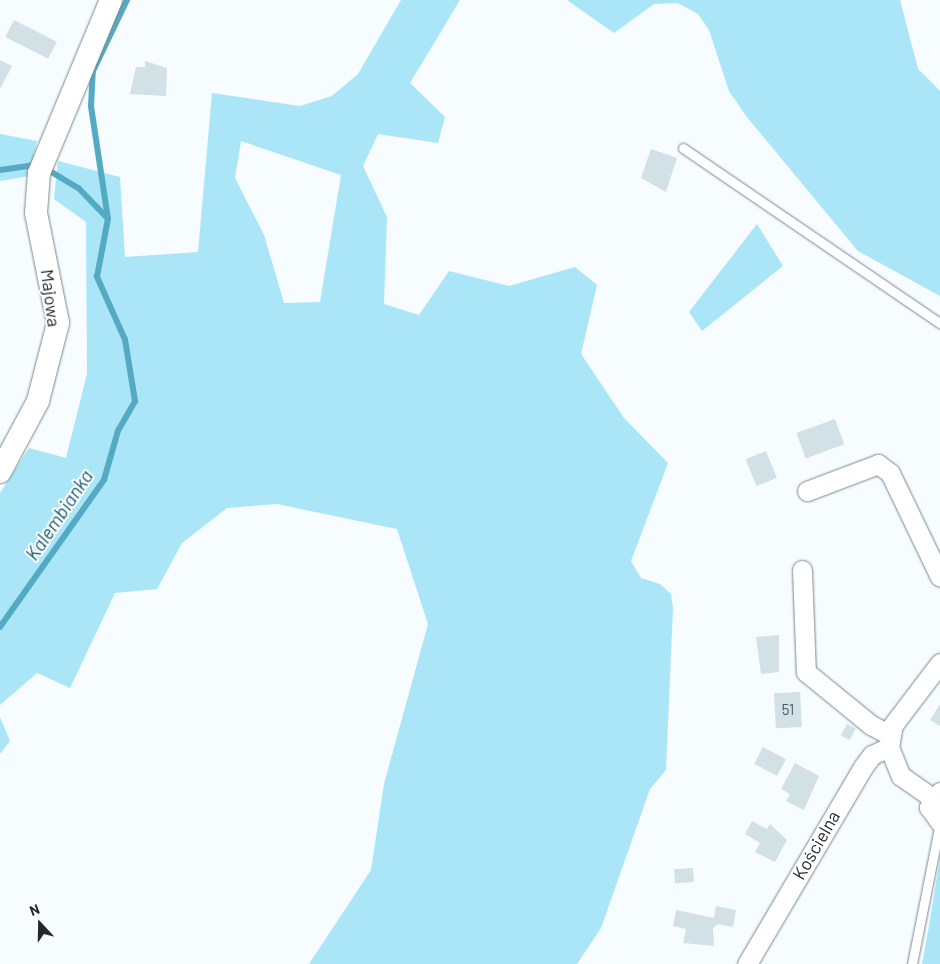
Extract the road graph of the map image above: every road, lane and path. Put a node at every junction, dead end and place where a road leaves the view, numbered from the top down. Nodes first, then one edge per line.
1 (111, 0) edge
2 (683, 148) dead end
3 (940, 323) edge
4 (0, 472) edge
5 (807, 491) dead end
6 (802, 570) dead end
7 (940, 577) edge
8 (940, 663) edge
9 (890, 741) junction
10 (936, 795) edge
11 (940, 822) edge
12 (747, 964) edge
13 (912, 964) edge

1 - 4 street, Majowa
2 - 3 lane
5 - 7 street
6 - 9 street
8 - 9 street
9 - 10 street
9 - 12 street, Kościelna
10 - 11 street
11 - 13 lane

